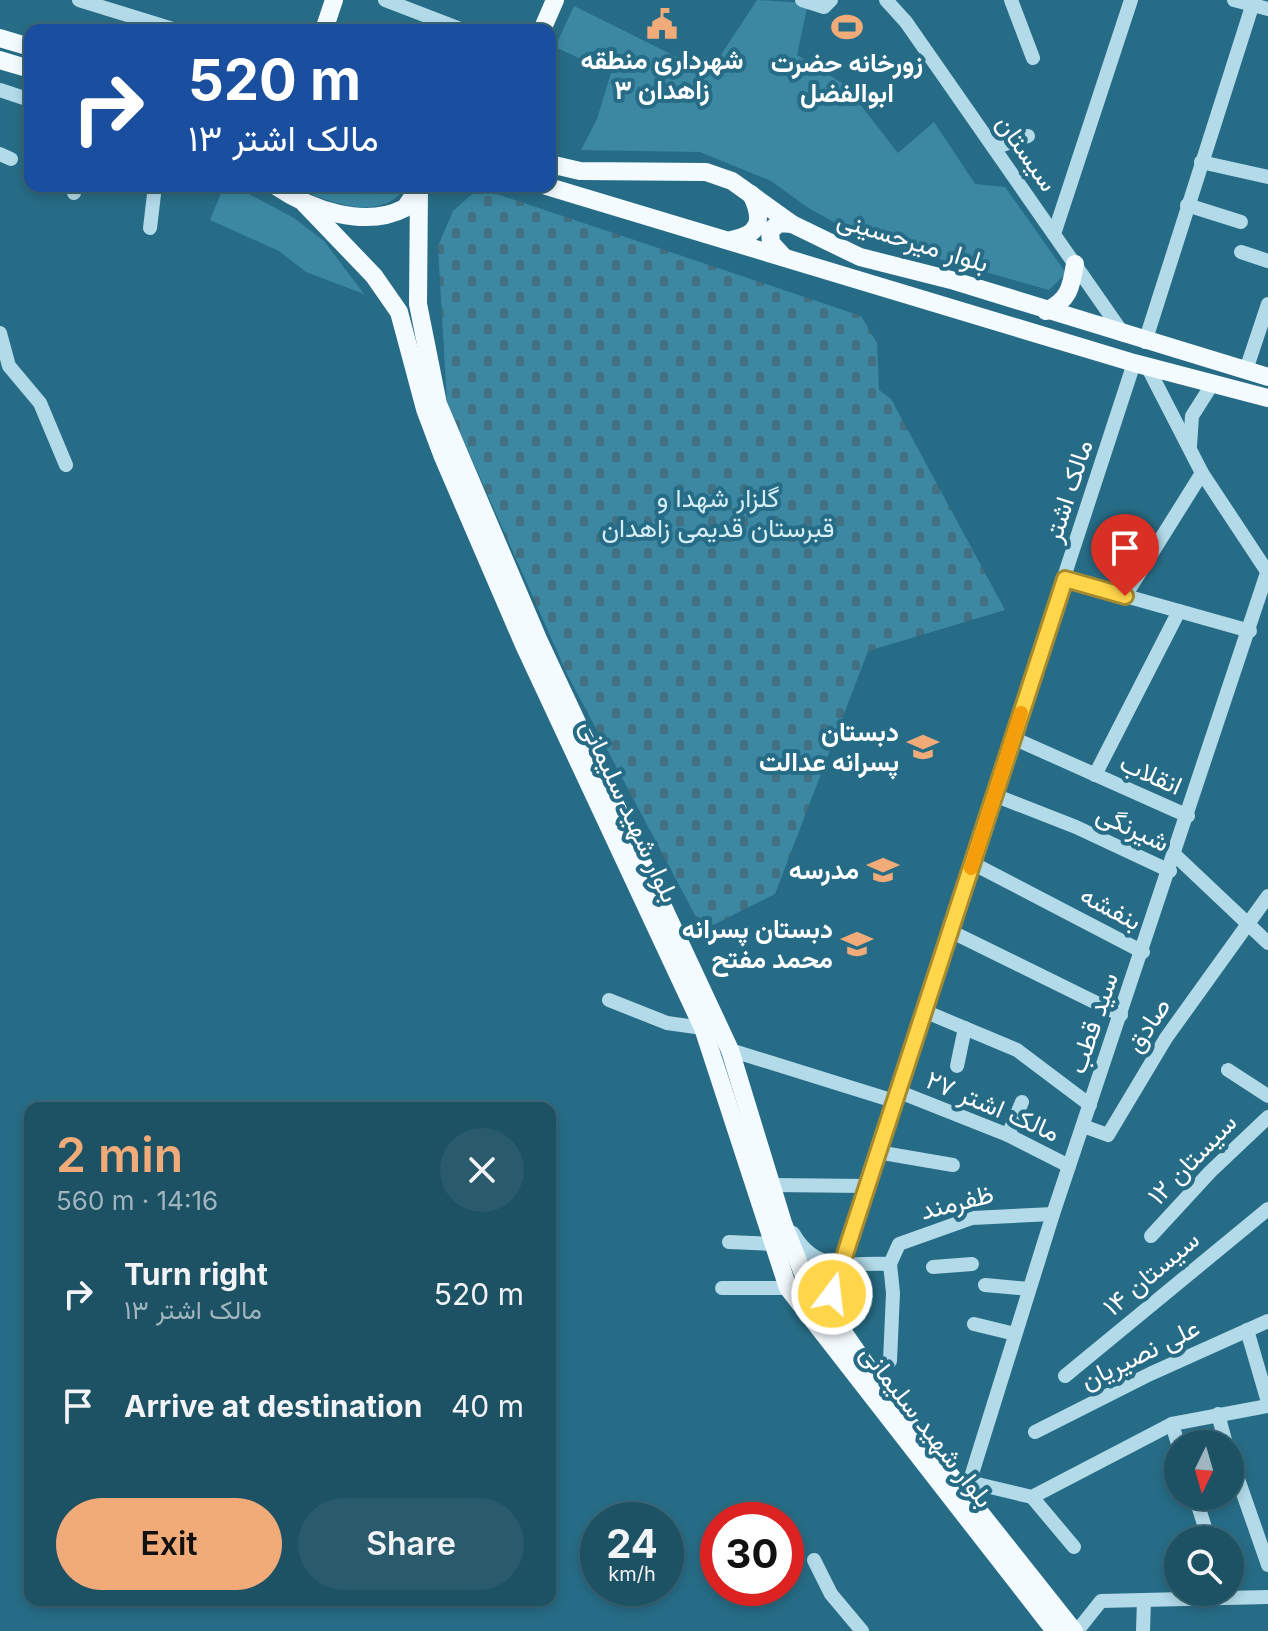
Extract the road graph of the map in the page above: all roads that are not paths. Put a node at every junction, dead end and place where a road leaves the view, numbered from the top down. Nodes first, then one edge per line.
1 (79, 0) edge
2 (334, 0) edge
3 (385, 0) edge
4 (555, 0) edge
5 (802, 0) edge
6 (831, 0) edge
7 (886, 0) edge
8 (1011, 0) edge
9 (1131, 0) edge
10 (1234, 0) edge
11 (1253, 3) edge
12 (1268, 9) edge
13 (157, 24) edge
14 (326, 24) edge
15 (448, 24) edge
16 (545, 24) edge
17 (0, 38) edge
18 (24, 45) edge
19 (1033, 58) dead end
20 (0, 60) edge
21 (24, 67) edge
22 (0, 90) edge
23 (24, 98) edge
24 (1028, 136) dead end
25 (994, 148) junction
26 (1201, 162) junction
27 (556, 165) edge
28 (1268, 177) edge
29 (556, 189) edge
30 (154, 192) edge
31 (286, 192) edge
32 (416, 192) edge
33 (419, 192) edge
34 (750, 192) junction
35 (304, 203) junction
36 (1187, 205) junction
37 (1241, 222) dead end
38 (792, 224) junction
39 (150, 228) dead end
40 (1054, 234) junction
41 (728, 240) junction
42 (1241, 252) dead end
43 (784, 257) junction
44 (1268, 261) edge
45 (1075, 264) junction
46 (1268, 304) edge
47 (1046, 311) junction
48 (0, 333) edge
49 (1125, 335) junction
50 (1145, 342) junction
51 (1140, 364) junction
52 (1246, 370) junction
53 (1268, 377) edge
54 (1213, 383) junction
55 (1268, 398) edge
56 (1190, 450) junction
57 (66, 465) dead end
58 (1202, 473) junction
59 (1268, 572) edge
60 (1065, 579) junction
61 (1125, 596) junction
62 (1179, 611) junction
63 (1250, 631) junction
64 (1013, 738) junction
65 (1095, 775) junction
66 (994, 795) junction
67 (1188, 816) junction
68 (1175, 855) junction
69 (972, 863) junction
70 (1170, 871) junction
71 (1268, 896) edge
72 (1248, 923) junction
73 (950, 931) junction
74 (1268, 943) edge
75 (1143, 952) junction
76 (609, 1000) dead end
77 (924, 1011) junction
78 (1121, 1015) junction
79 (703, 1028) junction
80 (965, 1028) junction
81 (730, 1050) junction
82 (957, 1066) dead end
83 (1228, 1070) dead end
84 (896, 1096) junction
85 (1268, 1096) edge
86 (1022, 1102) dead end
87 (1090, 1105) junction
88 (1268, 1117) edge
89 (1083, 1126) junction
90 (1008, 1135) junction
91 (877, 1152) junction
92 (953, 1165) dead end
93 (1069, 1166) junction
94 (772, 1185) junction
95 (866, 1186) junction
96 (1268, 1209) edge
97 (780, 1210) junction
98 (1053, 1214) junction
99 (1151, 1236) dead end
100 (729, 1242) dead end
101 (773, 1244) junction
102 (840, 1262) junction
103 (890, 1264) junction
104 (972, 1264) dead end
105 (933, 1267) dead end
106 (985, 1285) dead end
107 (722, 1288) dead end
108 (788, 1288) junction
109 (1029, 1289) junction
110 (833, 1320) junction
111 (1268, 1321) edge
112 (974, 1324) dead end
113 (1247, 1330) junction
114 (1015, 1334) junction
115 (890, 1361) dead end
116 (1065, 1376) dead end
117 (1268, 1404) edge
118 (1218, 1414) junction
119 (1172, 1424) junction
120 (1174, 1430) edge
121 (1222, 1430) edge
122 (1035, 1432) dead end
123 (968, 1487) junction
124 (1244, 1496) edge
125 (1032, 1497) junction
126 (1074, 1547) dead end
127 (814, 1560) dead end
128 (1268, 1565) edge
129 (1244, 1596) edge
130 (1268, 1597) edge
131 (1164, 1599) edge
132 (1144, 1600) junction
133 (862, 1631) edge
134 (1055, 1631) edge
135 (1075, 1631) edge
136 (1143, 1631) edge

1 - 13 street
2 - 14 main road
3 - 15 street
4 - 16 main road
5 - 6 street
7 - 25 street, سیستان
8 - 19 street
9 - 40 street
10 - 11 street
11 - 12 street
11 - 26 street
17 - 18 main road
20 - 21 main road
22 - 23 street
24 - 25 street
25 - 40 street, سیستان
26 - 28 street
26 - 36 street
27 - 34 main road, بلوار میرحسینی
29 - 41 main road, بلوار میرحسینی
30 - 39 street
31 - 35 main road
32 - 35 main road
33 - 81 main road, بلوار شهید سلیمانی
34 - 38 main road, بلوار میرحسینی
34 - 41 main road
35 - 79 main road, بلوار شهید سلیمانی
36 - 37 street
36 - 50 street
38 - 43 main road
38 - 47 main road, بلوار میرحسینی
40 - 45 street, سیستان
41 - 43 main road, بلوار میرحسینی
42 - 44 street
43 - 51 main road, بلوار میرحسینی
45 - 47 main road
45 - 49 street, سیستان
46 - 52 street
47 - 49 main road, بلوار میرحسینی
48 - 57 street
49 - 50 main road, بلوار میرحسینی
50 - 52 main road, بلوار میرحسینی
51 - 54 main road, بلوار میرحسینی
51 - 56 street
51 - 60 street, مالک اشتر
52 - 53 main road, بلوار میرحسینی
54 - 55 main road, بلوار میرحسینی
54 - 56 street
56 - 58 street
58 - 59 street
58 - 61 street
59 - 63 street, سید قطب
60 - 61 street
60 - 64 street, مالک اشتر
61 - 62 street
62 - 63 street
62 - 65 street
63 - 67 street, سید قطب
64 - 65 street, انقلاب
64 - 66 street, مالک اشتر
65 - 67 street, انقلاب
66 - 69 street, مالک اشتر
66 - 70 street, شیرنگی
67 - 68 street, سید قطب
68 - 70 street, سید قطب
68 - 72 street
69 - 73 street, مالک اشتر
69 - 75 street, بنفشه
70 - 75 street, سید قطب
71 - 72 street
72 - 74 street
72 - 89 street, صادق
73 - 77 street, مالک اشتر
73 - 78 street
75 - 78 street, سید قطب
76 - 79 street
77 - 80 street
77 - 84 street, مالک اشتر
78 - 87 street, سید قطب
79 - 101 main road, بلوار شهید سلیمانی
80 - 82 street
80 - 87 street
81 - 84 street, مالک اشتر ۲۷
81 - 94 main road, بلوار شهید سلیمانی
83 - 85 street
84 - 90 street, مالک اشتر ۲۷
84 - 91 street, مالک اشتر
86 - 90 street
87 - 89 street, سید قطب
88 - 99 street, سیستان ۱۲
89 - 93 street, سید قطب
90 - 93 street, مالک اشتر ۲۷
91 - 92 street
91 - 95 street, مالک اشتر
93 - 98 street, سید قطب
94 - 95 street
94 - 97 main road, بلوار شهید سلیمانی
95 - 102 street, مالک اشتر
96 - 116 street, سیستان ۱۴
97 - 102 street
97 - 110 main road, بلوار شهید سلیمانی
98 - 103 street, ظفرمند
98 - 109 street, سید قطب
100 - 101 street
101 - 108 main road, بلوار شهید سلیمانی
102 - 103 street
102 - 110 street, مالک اشتر
103 - 115 street
104 - 105 street
106 - 109 street
107 - 108 street
108 - 134 main road, بلوار شهید سلیمانی
109 - 114 street, سید قطب
110 - 123 main road, بلوار شهید سلیمانی
111 - 113 street, علی نصیریان
112 - 114 street
113 - 117 street
113 - 122 street, علی نصیریان
114 - 123 street, سید قطب
117 - 118 street
118 - 119 street
118 - 121 street
119 - 120 street
119 - 125 street
123 - 125 street
123 - 135 main road, بلوار شهید سلیمانی
124 - 128 street
125 - 126 street
127 - 133 street
129 - 130 street
131 - 132 street
132 - 135 street
132 - 136 street

